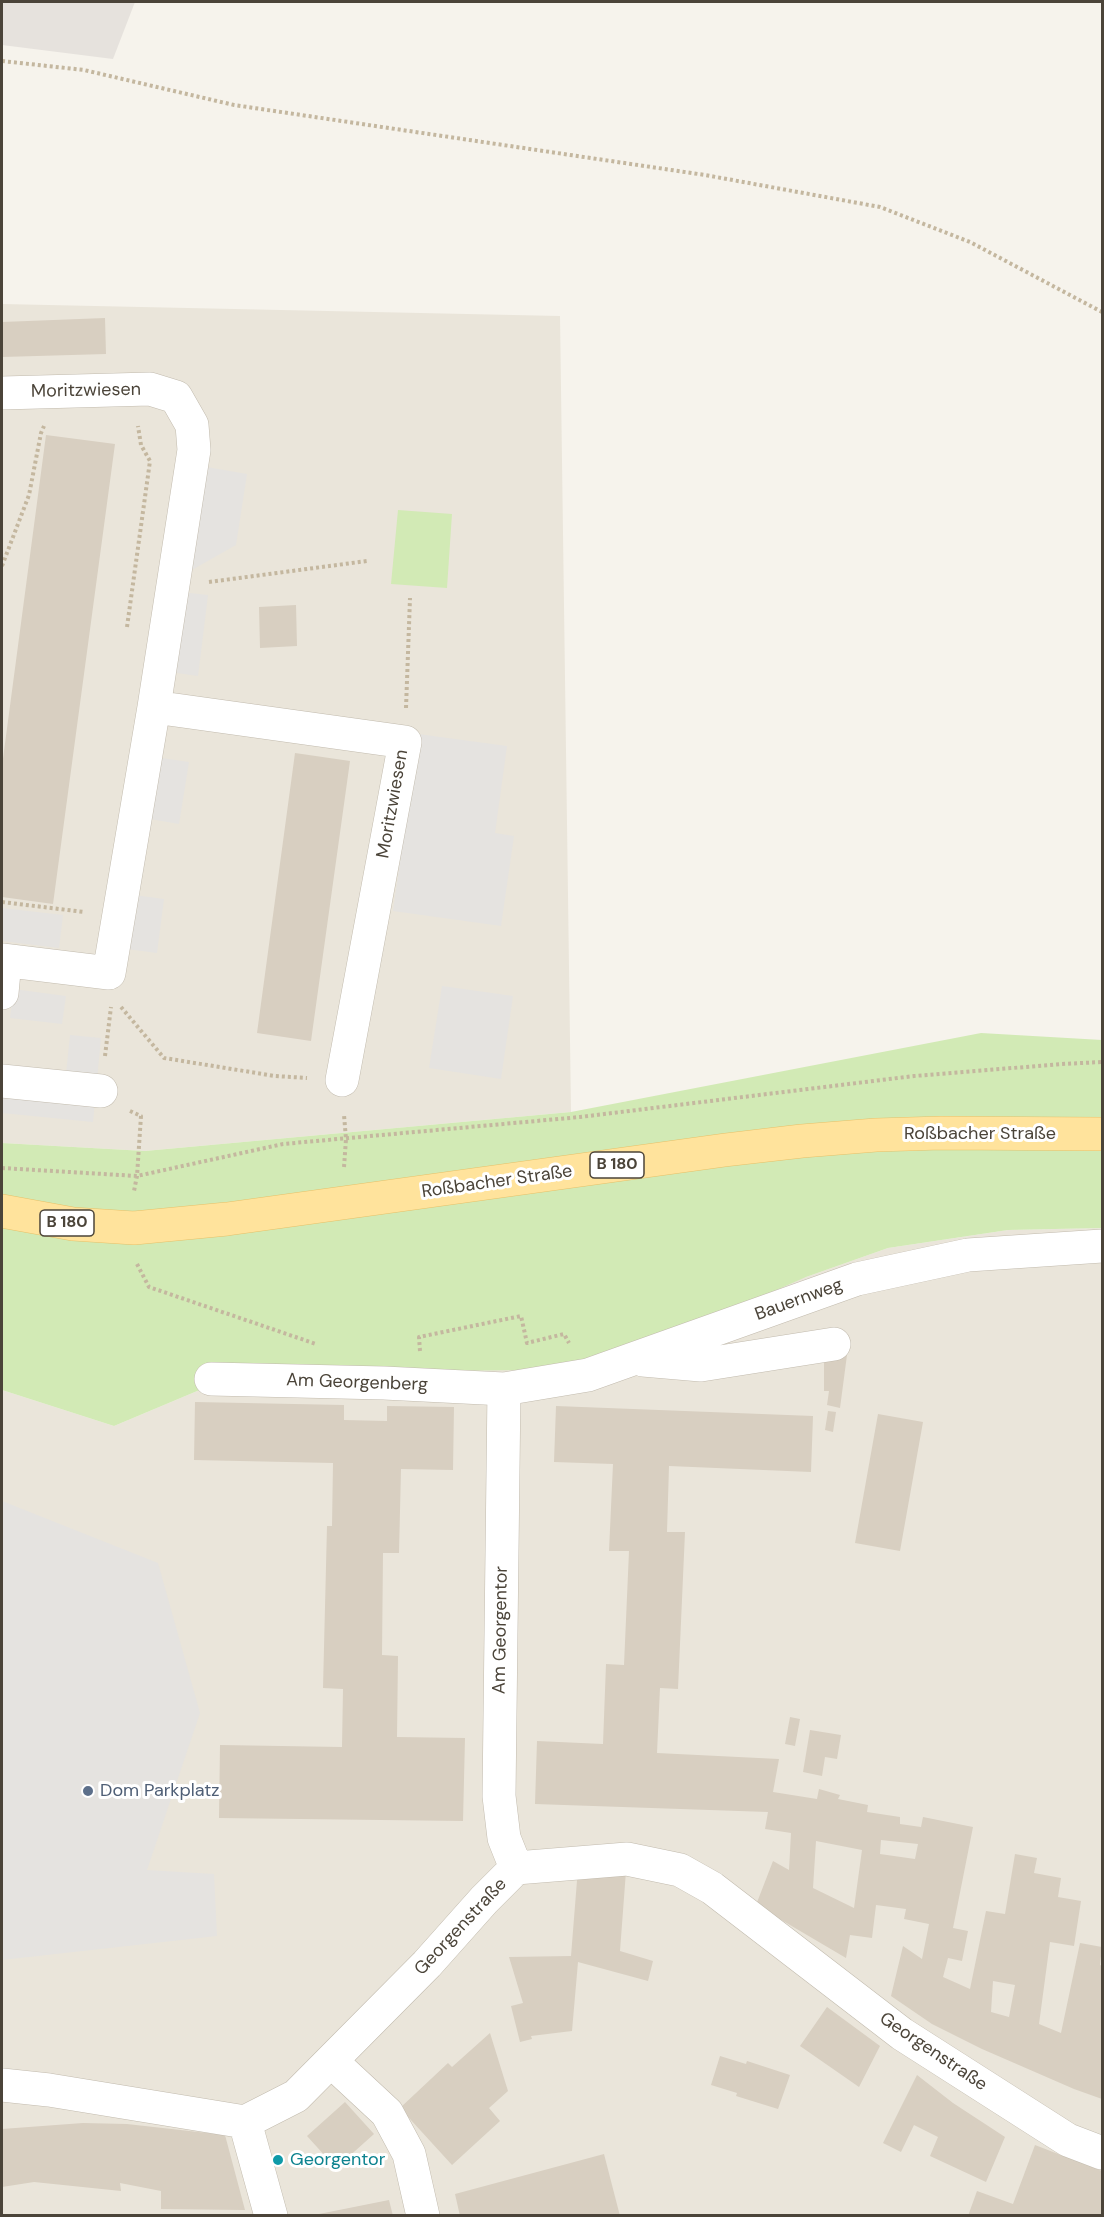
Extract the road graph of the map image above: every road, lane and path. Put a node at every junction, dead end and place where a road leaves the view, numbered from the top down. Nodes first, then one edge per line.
1 (2, 61) edge
2 (1102, 312) edge
3 (132, 390) junction
4 (63, 391) junction
5 (2, 393) edge
6 (368, 561) dead end
7 (2, 566) edge
8 (173, 587) junction
9 (410, 598) dead end
10 (127, 627) dead end
11 (154, 707) junction
12 (405, 742) junction
13 (2, 902) edge
14 (87, 921) dead end
15 (3, 960) edge
16 (109, 973) junction
17 (2, 993) edge
18 (1102, 1062) edge
19 (342, 1080) junction
20 (2, 1081) edge
21 (101, 1091) dead end
22 (1102, 1134) edge
23 (346, 1138) junction
24 (2, 1168) edge
25 (348, 1203) junction
26 (2, 1211) edge
27 (1102, 1246) edge
28 (136, 1263) dead end
29 (834, 1344) dead end
30 (323, 1346) dead end
31 (420, 1356) dead end
32 (632, 1359) junction
33 (588, 1374) junction
34 (211, 1379) dead end
35 (504, 1389) junction
36 (516, 1868) junction
37 (331, 2061) junction
38 (2, 2085) edge
39 (245, 2122) junction
40 (1102, 2153) edge
41 (271, 2216) edge
42 (423, 2216) edge

1 - 2 path
3 - 4 street, Moritzwiesen
3 - 8 street, Moritzwiesen
3 - 10 path
4 - 5 street, Moritzwiesen
4 - 7 path
6 - 8 path
8 - 11 street, Moritzwiesen
9 - 12 path
11 - 12 street, Moritzwiesen
11 - 16 street, Moritzwiesen
12 - 19 street, Moritzwiesen
13 - 14 path
15 - 16 street
15 - 17 street
16 - 19 path
18 - 23 path
19 - 23 path
20 - 21 street
22 - 25 main road, Roßbacher Straße / B 180
23 - 24 path
23 - 25 path
25 - 26 main road, Roßbacher Straße / B 180
27 - 32 street, Bauernweg
28 - 30 path
29 - 32 street
31 - 33 path
32 - 33 street, Bauernweg
33 - 35 street, Bauernweg
34 - 35 street, Am Georgenberg
35 - 36 street, Am Georgentor
36 - 37 street, Georgenstraße
36 - 40 street, Georgenstraße
37 - 39 street, Georgenstraße
37 - 42 street
38 - 39 street
39 - 41 street

